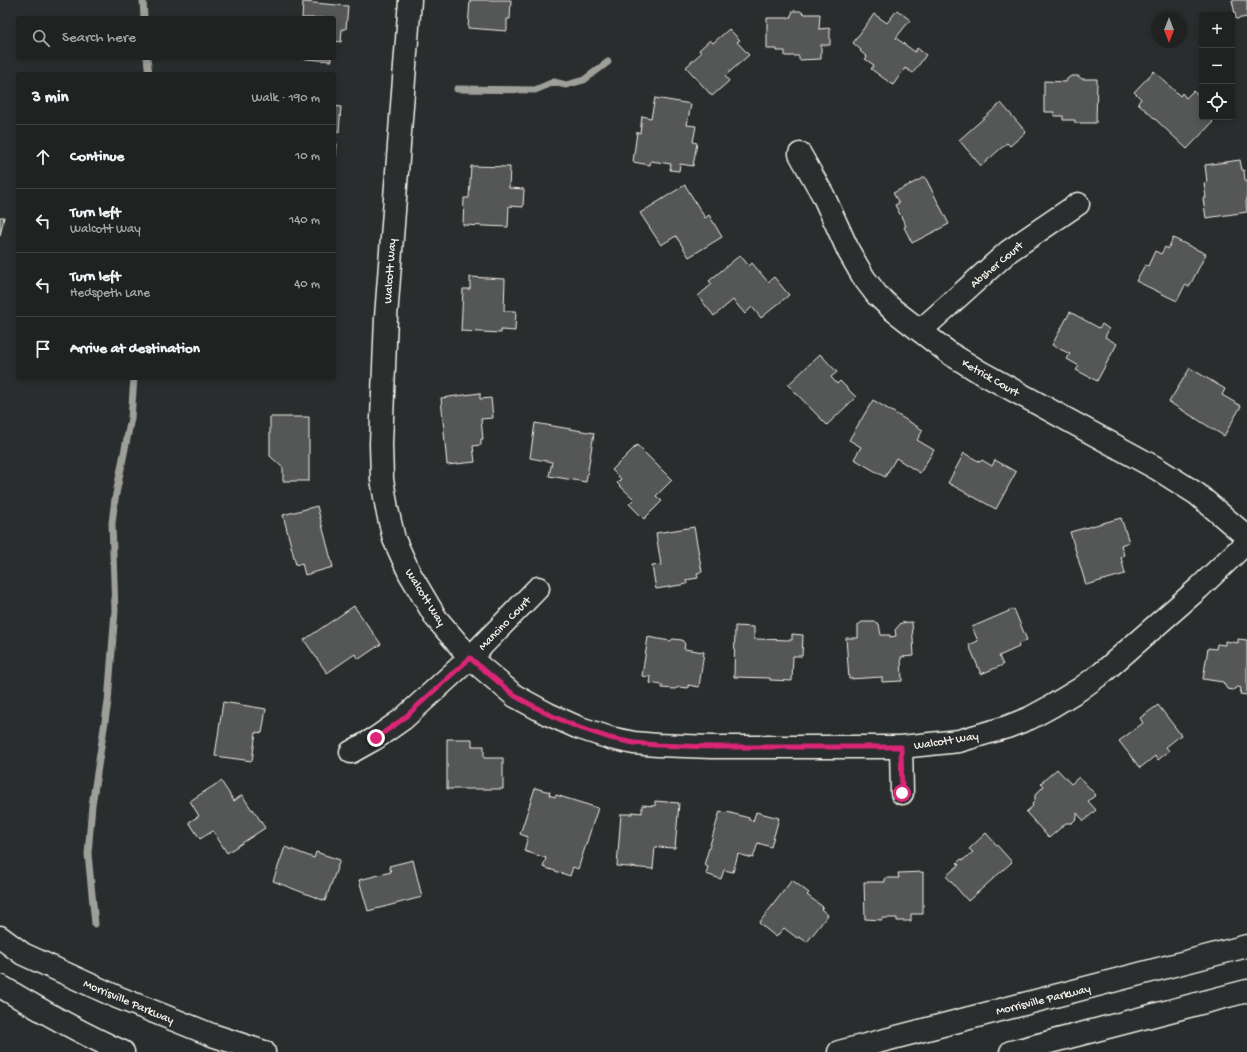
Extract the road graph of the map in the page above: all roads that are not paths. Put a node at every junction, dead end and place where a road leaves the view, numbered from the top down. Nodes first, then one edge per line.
1 (410, 0) edge
2 (800, 154) dead end
3 (1078, 204) dead end
4 (920, 331) junction
5 (1247, 537) edge
6 (1247, 542) edge
7 (538, 588) dead end
8 (470, 658) junction
9 (901, 747) junction
10 (351, 752) dead end
11 (902, 793) dead end
12 (0, 937) edge
13 (1247, 946) edge
14 (0, 986) edge
15 (1247, 991) edge
16 (123, 1052) edge
17 (264, 1052) edge
18 (839, 1052) edge
19 (1011, 1052) edge

1 - 8 street, Walcott Way
2 - 4 street, Ketrick Court
3 - 4 street, Absher Court
4 - 5 street, Ketrick Court
6 - 9 street, Walcott Way
7 - 8 street, Mancino Court
8 - 9 street, Walcott Way
8 - 10 street, Mancino Court
9 - 11 street
12 - 17 street, Morrisville Parkway
13 - 18 street, Morrisville Parkway
14 - 16 street
15 - 19 street

